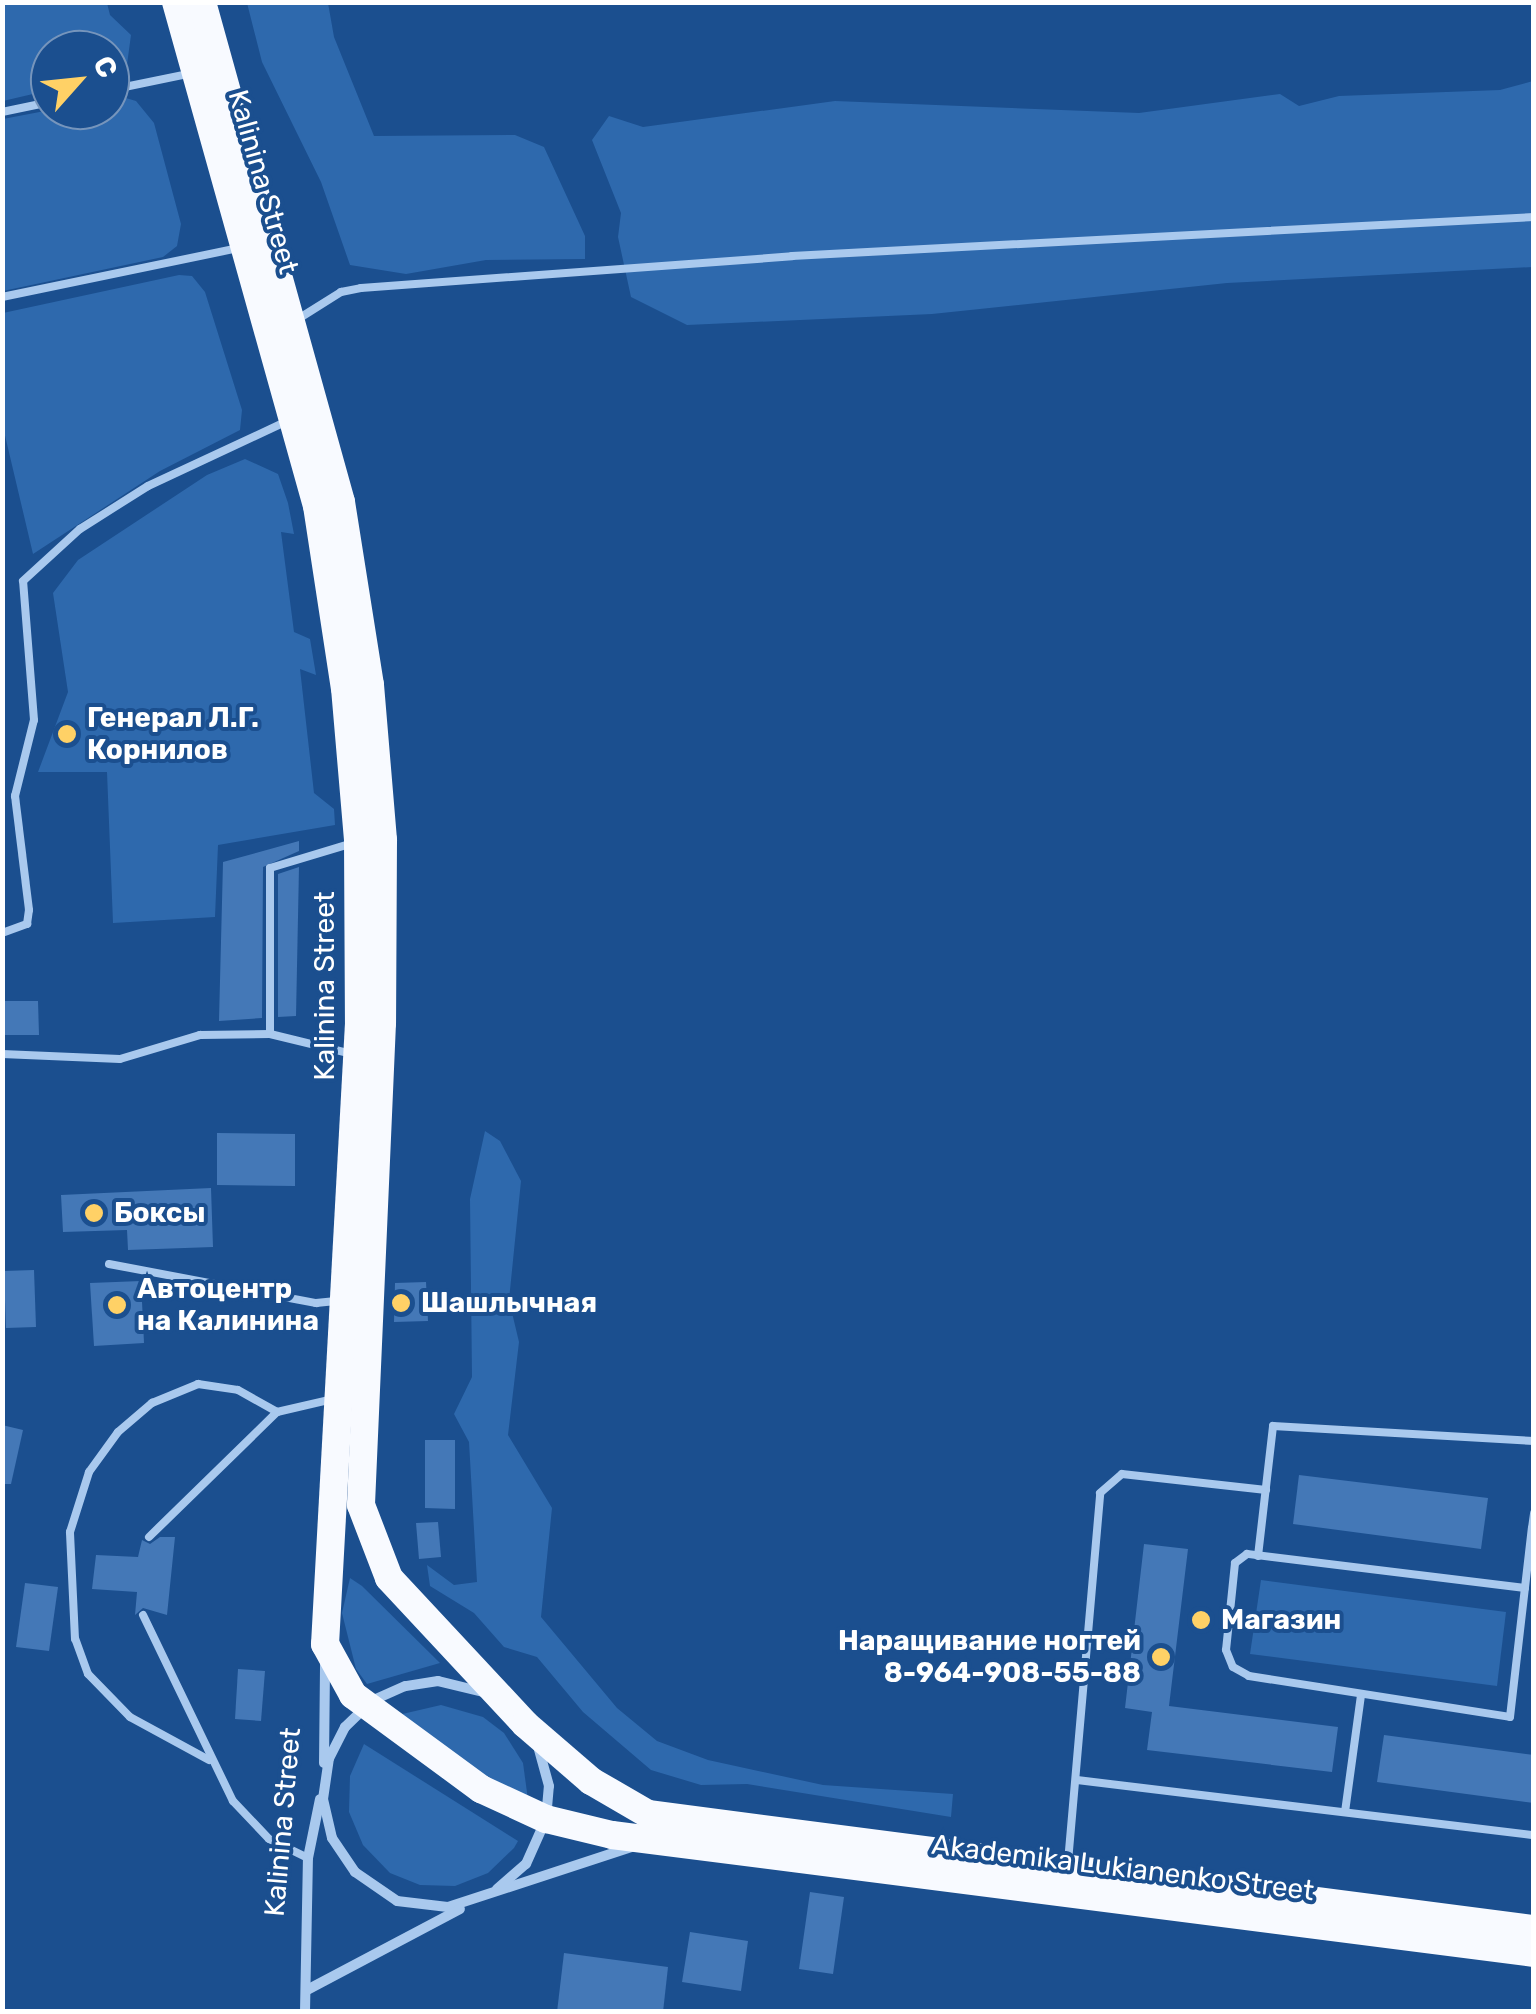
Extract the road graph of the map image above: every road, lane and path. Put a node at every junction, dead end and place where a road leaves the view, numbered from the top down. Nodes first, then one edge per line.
1 (176, 2) edge
2 (202, 2) edge
3 (198, 73) junction
4 (130, 86) edge
5 (30, 106) edge
6 (2, 112) edge
7 (1534, 217) edge
8 (248, 246) junction
9 (2, 297) edge
10 (294, 321) junction
11 (294, 418) junction
12 (358, 842) junction
13 (2, 934) edge
14 (270, 1034) junction
15 (2, 1054) edge
16 (358, 1056) junction
17 (109, 1264) dead end
18 (347, 1300) junction
19 (342, 1397) junction
20 (277, 1412) junction
21 (1534, 1441) edge
22 (1266, 1490) junction
23 (1534, 1512) edge
24 (1533, 1528) edge
25 (148, 1537) dead end
26 (1258, 1556) junction
27 (1525, 1588) junction
28 (143, 1615) dead end
29 (325, 1644) junction
30 (1361, 1695) junction
31 (501, 1702) junction
32 (364, 1707) junction
33 (525, 1724) junction
34 (209, 1760) junction
35 (324, 1778) junction
36 (1077, 1780) junction
37 (1346, 1812) junction
38 (546, 1819) junction
39 (1534, 1835) edge
40 (706, 1836) junction
41 (652, 1840) junction
42 (308, 1858) junction
43 (1066, 1871) junction
44 (478, 1900) junction
45 (1534, 1929) edge
46 (1534, 1953) edge
47 (306, 1990) junction
48 (305, 2012) edge

1 - 3 highway, Kalinina Street
2 - 10 highway, Kalinina Street
3 - 4 lane
3 - 8 highway, Kalinina Street
5 - 6 lane
7 - 10 lane
8 - 9 lane
8 - 11 highway, Kalinina Street
10 - 31 highway, Kalinina Street
11 - 12 highway, Kalinina Street
11 - 13 lane
12 - 14 lane
12 - 16 highway, Kalinina Street
14 - 15 lane
14 - 16 lane
16 - 18 highway, Kalinina Street
17 - 18 lane
18 - 19 highway, Kalinina Street
19 - 20 lane
19 - 29 highway, Kalinina Street
20 - 25 lane
20 - 34 lane
21 - 22 lane
22 - 26 lane
22 - 36 lane
23 - 24 lane
24 - 27 lane
26 - 27 lane
26 - 30 lane
27 - 30 lane
28 - 34 lane
29 - 32 highway
29 - 35 street, Kalinina Street
30 - 37 lane
31 - 32 street
31 - 33 highway, Kalinina Street
32 - 35 street
32 - 38 highway
33 - 38 street
33 - 40 highway, Kalinina Street
34 - 42 lane
35 - 42 street, Kalinina Street
35 - 44 street
36 - 37 lane
36 - 43 lane
37 - 39 lane
38 - 41 highway
38 - 44 street
40 - 41 highway
40 - 43 highway, Akademika Lukianenko Street
40 - 46 highway, Akademika Lukianenko Street
41 - 44 street
42 - 47 street, Kalinina Street
43 - 45 highway, Akademika Lukianenko Street
44 - 47 street
47 - 48 street, Kalinina Street

